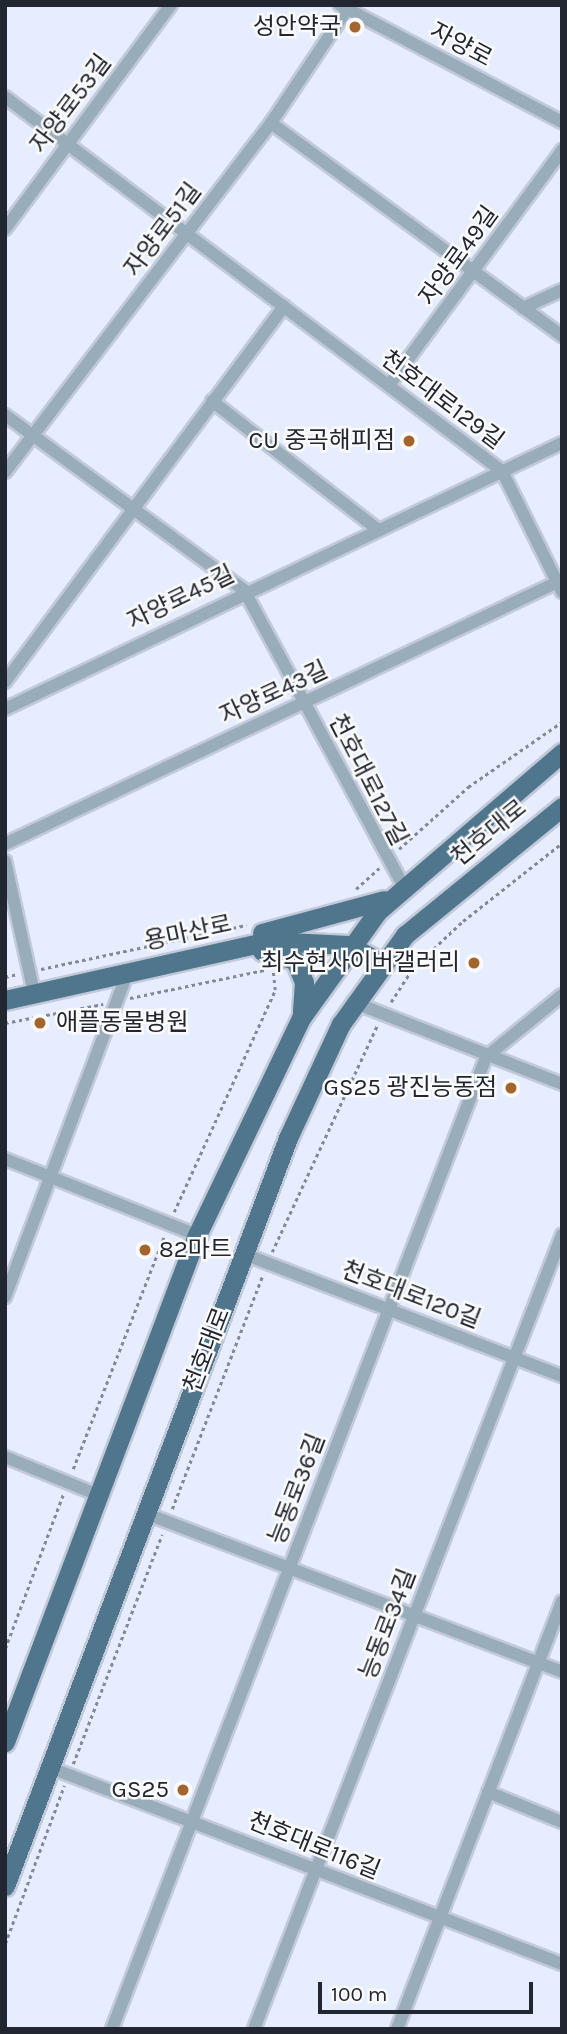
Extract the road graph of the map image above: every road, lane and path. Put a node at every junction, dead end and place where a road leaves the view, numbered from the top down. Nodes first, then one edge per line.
1 (171, 5) edge
2 (346, 7) edge
3 (5, 97) edge
4 (562, 122) edge
5 (271, 123) junction
6 (68, 144) junction
7 (562, 150) edge
8 (5, 229) edge
9 (187, 233) junction
10 (474, 273) junction
11 (562, 290) edge
12 (284, 306) junction
13 (523, 308) junction
14 (562, 336) edge
15 (389, 385) junction
16 (212, 401) junction
17 (5, 415) edge
18 (33, 435) junction
19 (562, 443) edge
20 (502, 471) junction
21 (5, 472) edge
22 (133, 508) junction
23 (377, 529) junction
24 (560, 585) edge
25 (244, 590) junction
26 (5, 682) edge
27 (305, 701) junction
28 (5, 709) edge
29 (562, 722) edge
30 (562, 753) edge
31 (562, 807) edge
32 (562, 844) edge
33 (5, 845) edge
34 (5, 861) edge
35 (386, 862) junction
36 (399, 891) junction
37 (346, 895) dead end
38 (254, 923) dead end
39 (348, 946) junction
40 (233, 947) junction
41 (380, 962) junction
42 (29, 971) junction
43 (128, 971) junction
44 (5, 977) edge
45 (34, 993) junction
46 (562, 995) edge
47 (5, 1000) edge
48 (118, 1001) junction
49 (353, 1002) junction
50 (383, 1014) junction
51 (301, 1018) junction
52 (5, 1023) edge
53 (486, 1057) junction
54 (562, 1084) edge
55 (5, 1159) edge
56 (55, 1175) junction
57 (169, 1223) junction
58 (197, 1235) junction
59 (562, 1235) edge
60 (244, 1254) junction
61 (268, 1263) junction
62 (6, 1293) edge
63 (389, 1308) junction
64 (514, 1357) junction
65 (562, 1376) edge
66 (5, 1457) edge
67 (68, 1483) junction
68 (98, 1496) junction
69 (147, 1514) junction
70 (167, 1521) junction
71 (290, 1566) junction
72 (562, 1602) edge
73 (415, 1615) junction
74 (5, 1649) edge
75 (538, 1662) junction
76 (562, 1672) edge
77 (5, 1742) edge
78 (60, 1772) junction
79 (488, 1792) junction
80 (192, 1819) junction
81 (562, 1822) edge
82 (316, 1870) junction
83 (5, 1886) edge
84 (440, 1917) junction
85 (5, 1944) edge
86 (562, 1964) edge
87 (402, 2027) edge
88 (112, 2029) edge
89 (254, 2029) edge

1 - 6 street, 자양로53길
2 - 4 street, 자양로
2 - 5 street, 자양로51길
3 - 6 street, 천호대로129길
5 - 9 street, 자양로51길
5 - 10 street
6 - 8 street, 자양로53길
6 - 9 street, 천호대로129길
7 - 10 street, 자양로49길
9 - 12 street, 천호대로129길
9 - 18 street, 자양로51길
10 - 13 street
10 - 15 street, 자양로49길
11 - 13 street
12 - 15 street, 천호대로129길
12 - 16 street
13 - 14 street
15 - 20 street, 천호대로129길
16 - 22 street
16 - 23 street
17 - 18 street, 천호대로127길
18 - 21 street, 자양로51길
18 - 22 street, 천호대로127길
19 - 20 street, 자양로45길
20 - 23 street, 자양로45길
20 - 24 street, 천호대로129길
22 - 25 street, 천호대로127길
22 - 26 street
23 - 25 street, 자양로45길
24 - 27 street, 자양로43길
25 - 27 street, 천호대로127길
25 - 28 street, 자양로45길
27 - 33 street, 자양로43길
27 - 35 street, 천호대로127길
29 - 35 path
30 - 36 main road, 천호대로
31 - 41 main road, 천호대로
32 - 50 path, 천호대로
34 - 42 street
35 - 36 street, 천호대로127길
35 - 37 path
36 - 39 main road, 천호대로
36 - 40 main road
38 - 42 path
39 - 40 main road, 용마산로
39 - 41 main road, 용마산로
39 - 51 main road, 천호대로
40 - 43 main road, 용마산로
40 - 51 main road
41 - 49 main road, 천호대로
42 - 44 path
42 - 45 street
43 - 45 main road, 용마산로
43 - 48 street
45 - 47 main road, 용마산로
46 - 53 street, 능동로36길
48 - 52 path
48 - 56 street
48 - 57 path
49 - 50 street
49 - 60 main road, 천호대로
50 - 53 street
50 - 61 path, 천호대로
51 - 58 main road, 천호대로
53 - 54 street
53 - 63 street, 능동로36길
55 - 56 street
56 - 57 street
56 - 62 street
57 - 58 street
57 - 67 path
58 - 68 main road, 천호대로
59 - 64 street, 능동로34길
60 - 61 street, 천호대로120길
60 - 69 main road, 천호대로
61 - 63 street, 천호대로120길
61 - 70 path, 천호대로
63 - 64 street, 천호대로120길
63 - 71 street, 능동로36길
64 - 65 street, 천호대로120길
64 - 73 street, 능동로34길
66 - 67 street
67 - 68 street
67 - 74 path
68 - 77 main road, 천호대로
69 - 70 street
69 - 78 main road, 천호대로
70 - 71 street
70 - 78 path, 천호대로
71 - 73 street
71 - 80 street, 능동로36길
72 - 75 street
73 - 75 street
73 - 82 street, 능동로34길
75 - 76 street
75 - 79 street
78 - 80 street, 천호대로116길
78 - 83 main road, 천호대로
78 - 85 path, 천호대로
79 - 81 street
79 - 84 street
80 - 82 street, 천호대로116길
80 - 88 street, 능동로36길
82 - 84 street, 천호대로116길
82 - 89 street, 능동로34길
84 - 86 street, 천호대로116길
84 - 87 street

